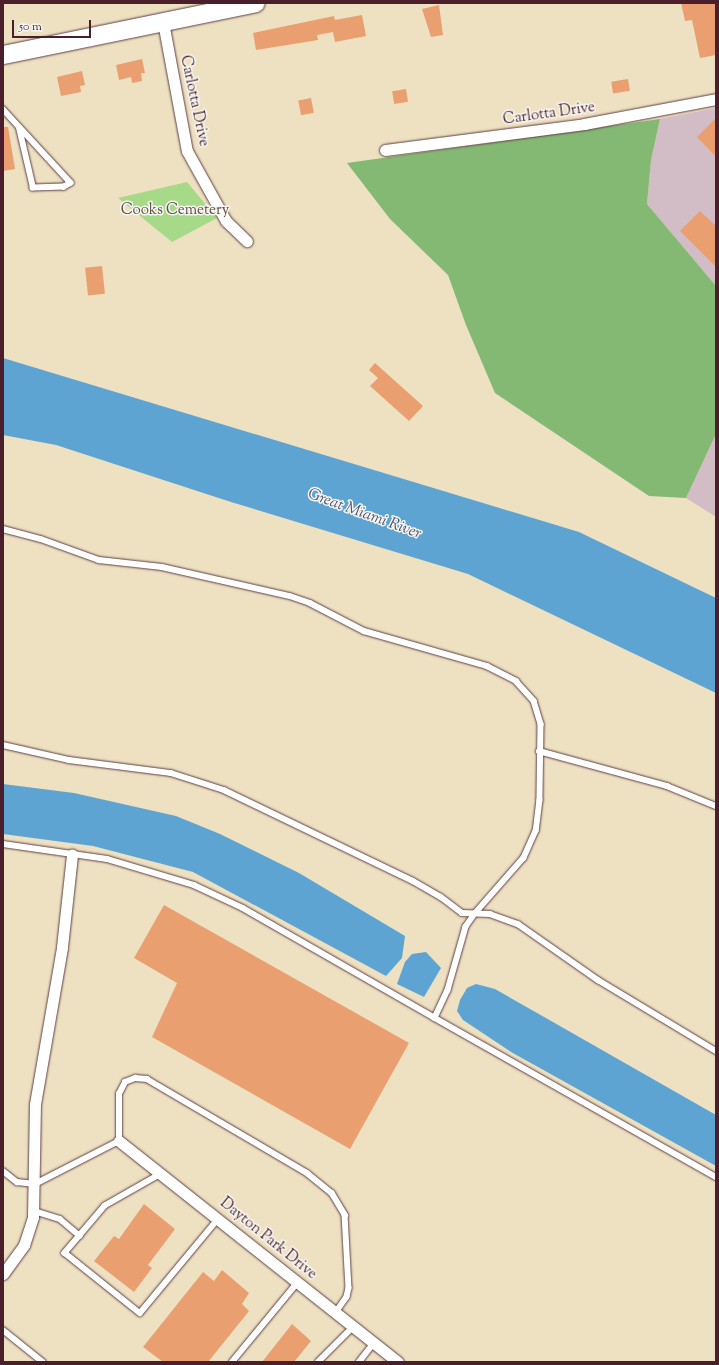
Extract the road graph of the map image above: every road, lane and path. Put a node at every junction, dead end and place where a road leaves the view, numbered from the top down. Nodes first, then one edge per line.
1 (256, 3) edge
2 (207, 8) edge
3 (162, 22) junction
4 (4, 52) edge
5 (716, 99) edge
6 (3, 109) edge
7 (19, 128) junction
8 (385, 150) dead end
9 (247, 241) dead end
10 (3, 529) edge
11 (3, 745) edge
12 (539, 751) junction
13 (716, 806) edge
14 (3, 844) edge
15 (72, 855) junction
16 (475, 914) junction
17 (435, 1018) junction
18 (716, 1051) edge
19 (119, 1141) junction
20 (3, 1171) edge
21 (161, 1174) junction
22 (716, 1177) edge
23 (35, 1184) junction
24 (34, 1211) junction
25 (218, 1218) junction
26 (80, 1236) junction
27 (3, 1274) edge
28 (298, 1282) junction
29 (336, 1313) junction
30 (353, 1327) junction
31 (3, 1330) edge
32 (374, 1343) junction
33 (43, 1362) edge
34 (232, 1362) edge
35 (318, 1362) edge
36 (359, 1362) edge
37 (398, 1362) edge

1 - 2 main road
2 - 3 main road
3 - 4 main road
3 - 9 street, Carlotta Drive
5 - 8 street, Carlotta Drive
6 - 7 lane
7 - 7 lane
10 - 12 lane
11 - 16 lane
12 - 13 lane
12 - 16 lane
14 - 15 lane
15 - 17 lane
15 - 23 street
16 - 17 lane
16 - 18 lane
17 - 22 lane
19 - 21 street, Dayton Park Drive
19 - 23 lane
19 - 29 lane
20 - 23 lane
21 - 25 street, Dayton Park Drive
21 - 26 lane
23 - 24 street
24 - 26 lane
24 - 27 street
25 - 26 lane
25 - 28 street, Dayton Park Drive
28 - 29 street, Dayton Park Drive
28 - 34 lane
29 - 30 street, Dayton Park Drive
30 - 32 street, Dayton Park Drive
30 - 35 lane
31 - 33 lane
32 - 36 lane
32 - 37 street, Dayton Park Drive

